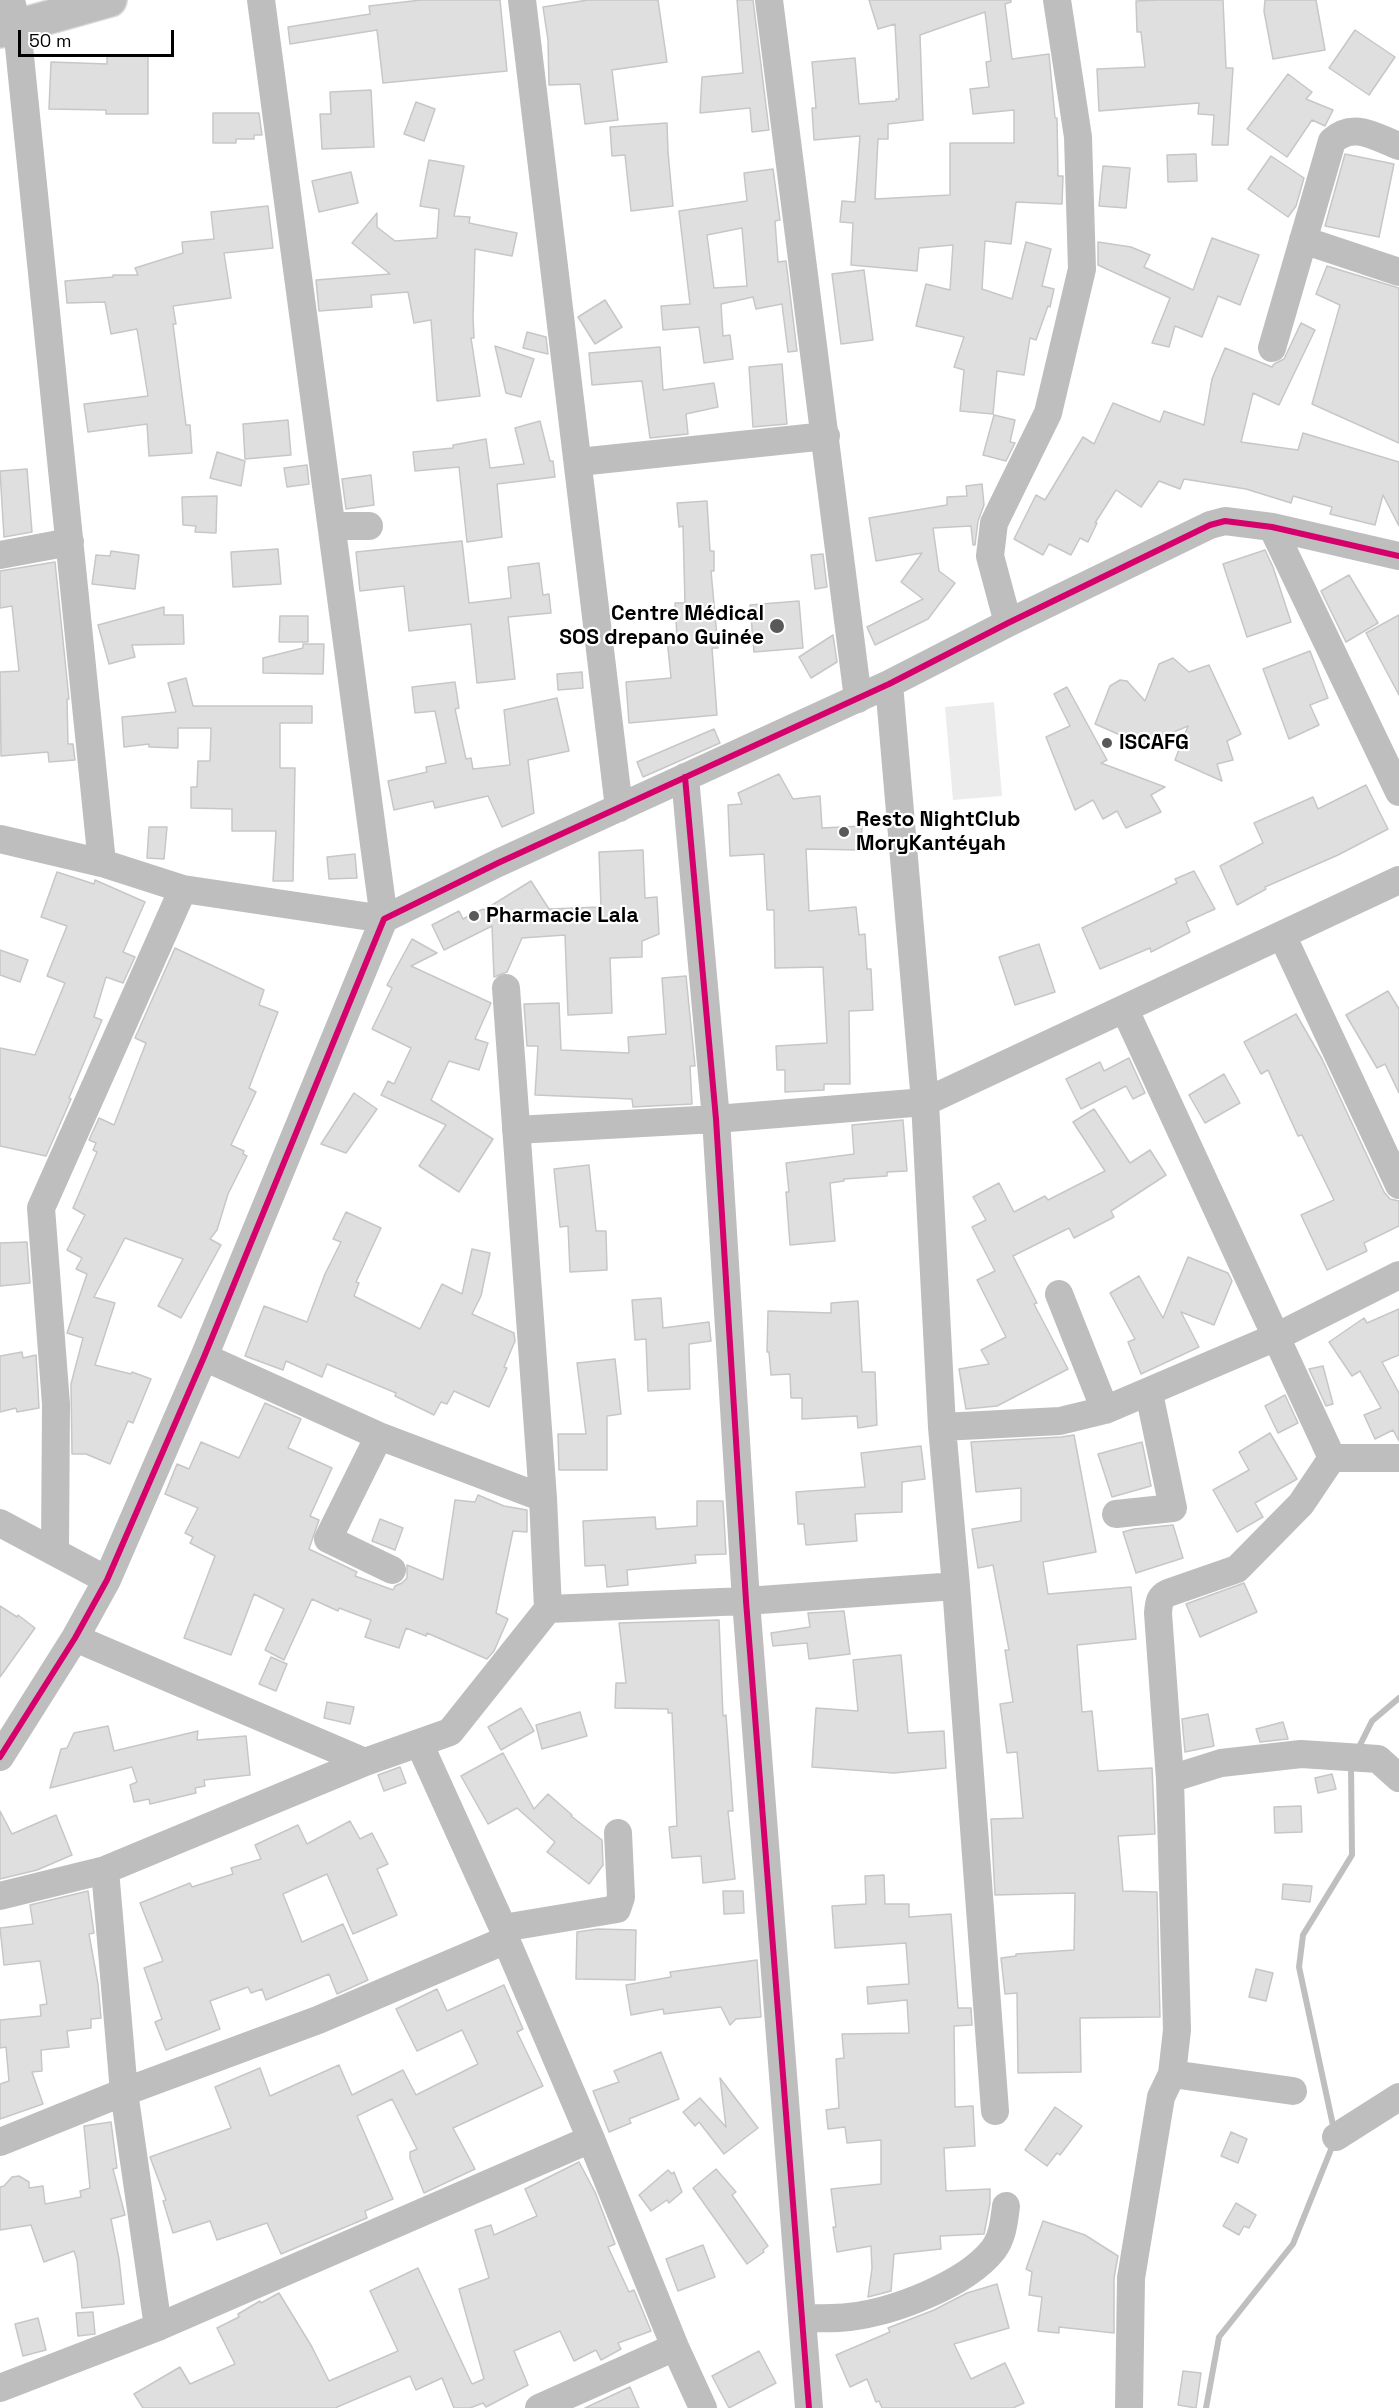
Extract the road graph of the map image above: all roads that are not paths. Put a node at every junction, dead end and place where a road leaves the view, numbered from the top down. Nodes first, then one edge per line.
1 (110, 0) edge
2 (261, 0) edge
3 (522, 0) edge
4 (769, 0) edge
5 (1057, 0) edge
6 (10, 19) edge
7 (1399, 146) edge
8 (1303, 240) junction
9 (1399, 272) edge
10 (1272, 348) dead end
11 (826, 436) junction
12 (579, 462) junction
13 (332, 526) junction
14 (369, 526) dead end
15 (1272, 527) junction
16 (70, 542) junction
17 (0, 555) edge
18 (1399, 556) edge
19 (1008, 622) junction
20 (889, 684) junction
21 (858, 699) junction
22 (685, 777) junction
23 (1399, 792) edge
24 (619, 808) junction
25 (0, 839) edge
26 (102, 863) junction
27 (1399, 880) edge
28 (183, 889) junction
29 (384, 919) junction
30 (1282, 935) junction
31 (506, 988) dead end
32 (1125, 1010) junction
33 (925, 1102) junction
34 (716, 1119) junction
35 (516, 1130) junction
36 (1399, 1185) edge
37 (1399, 1275) edge
38 (1059, 1294) dead end
39 (1276, 1337) junction
40 (204, 1357) junction
41 (1149, 1393) junction
42 (1105, 1410) junction
43 (942, 1427) junction
44 (379, 1436) junction
45 (1332, 1458) junction
46 (1399, 1458) edge
47 (543, 1498) junction
48 (1116, 1514) dead end
49 (0, 1523) edge
50 (55, 1551) junction
51 (392, 1570) dead end
52 (107, 1580) junction
53 (956, 1586) junction
54 (746, 1601) junction
55 (548, 1609) junction
56 (75, 1638) junction
57 (419, 1743) junction
58 (0, 1757) edge
59 (365, 1761) junction
60 (1399, 1778) edge
61 (1170, 1779) junction
62 (618, 1833) dead end
63 (105, 1870) junction
64 (0, 1896) edge
65 (504, 1934) junction
66 (1172, 2073) junction
67 (1293, 2091) dead end
68 (123, 2092) junction
69 (1399, 2097) edge
70 (995, 2111) dead end
71 (1336, 2138) dead end
72 (591, 2139) junction
73 (0, 2142) edge
74 (1006, 2206) dead end
75 (803, 2318) junction
76 (158, 2327) junction
77 (675, 2347) junction
78 (0, 2388) edge
79 (539, 2408) edge
80 (703, 2408) edge
81 (809, 2408) edge
82 (1128, 2408) edge

1 - 6 main road
2 - 13 street
3 - 12 street
4 - 11 street
5 - 19 street
6 - 16 street
7 - 8 street
8 - 9 street
8 - 10 street
11 - 12 street
11 - 21 street
12 - 24 street
13 - 14 street
13 - 29 street
15 - 18 street
15 - 19 street
15 - 23 street
16 - 17 street
16 - 26 street
19 - 20 street
20 - 21 street
20 - 33 street
21 - 22 street
22 - 24 street
22 - 34 street
24 - 29 street
25 - 26 street
26 - 28 street
27 - 30 street
28 - 29 street
28 - 50 street
29 - 40 street
30 - 32 street
30 - 36 street
31 - 35 street
32 - 33 street
32 - 39 street
33 - 34 street
33 - 43 street
34 - 35 street
34 - 54 street
35 - 47 street
37 - 39 street
38 - 42 street
39 - 41 street
39 - 45 street
40 - 44 street
40 - 52 street
41 - 42 street
41 - 48 street
42 - 43 street
43 - 53 street
44 - 47 street
44 - 51 street
45 - 46 street
45 - 61 street
47 - 55 street
49 - 50 street
50 - 52 street
52 - 56 street
53 - 54 street
53 - 70 street
54 - 55 street
54 - 75 street
55 - 57 street
56 - 58 street
56 - 59 street
57 - 59 street
57 - 65 street
59 - 63 street
60 - 61 street
61 - 66 street
62 - 65 street
63 - 64 street
63 - 68 street
65 - 68 street
65 - 72 street
66 - 67 street
66 - 82 street
68 - 73 street
68 - 76 street
69 - 71 street
72 - 76 street
72 - 77 street
74 - 75 street
75 - 81 street
76 - 78 street
77 - 79 street
77 - 80 street

